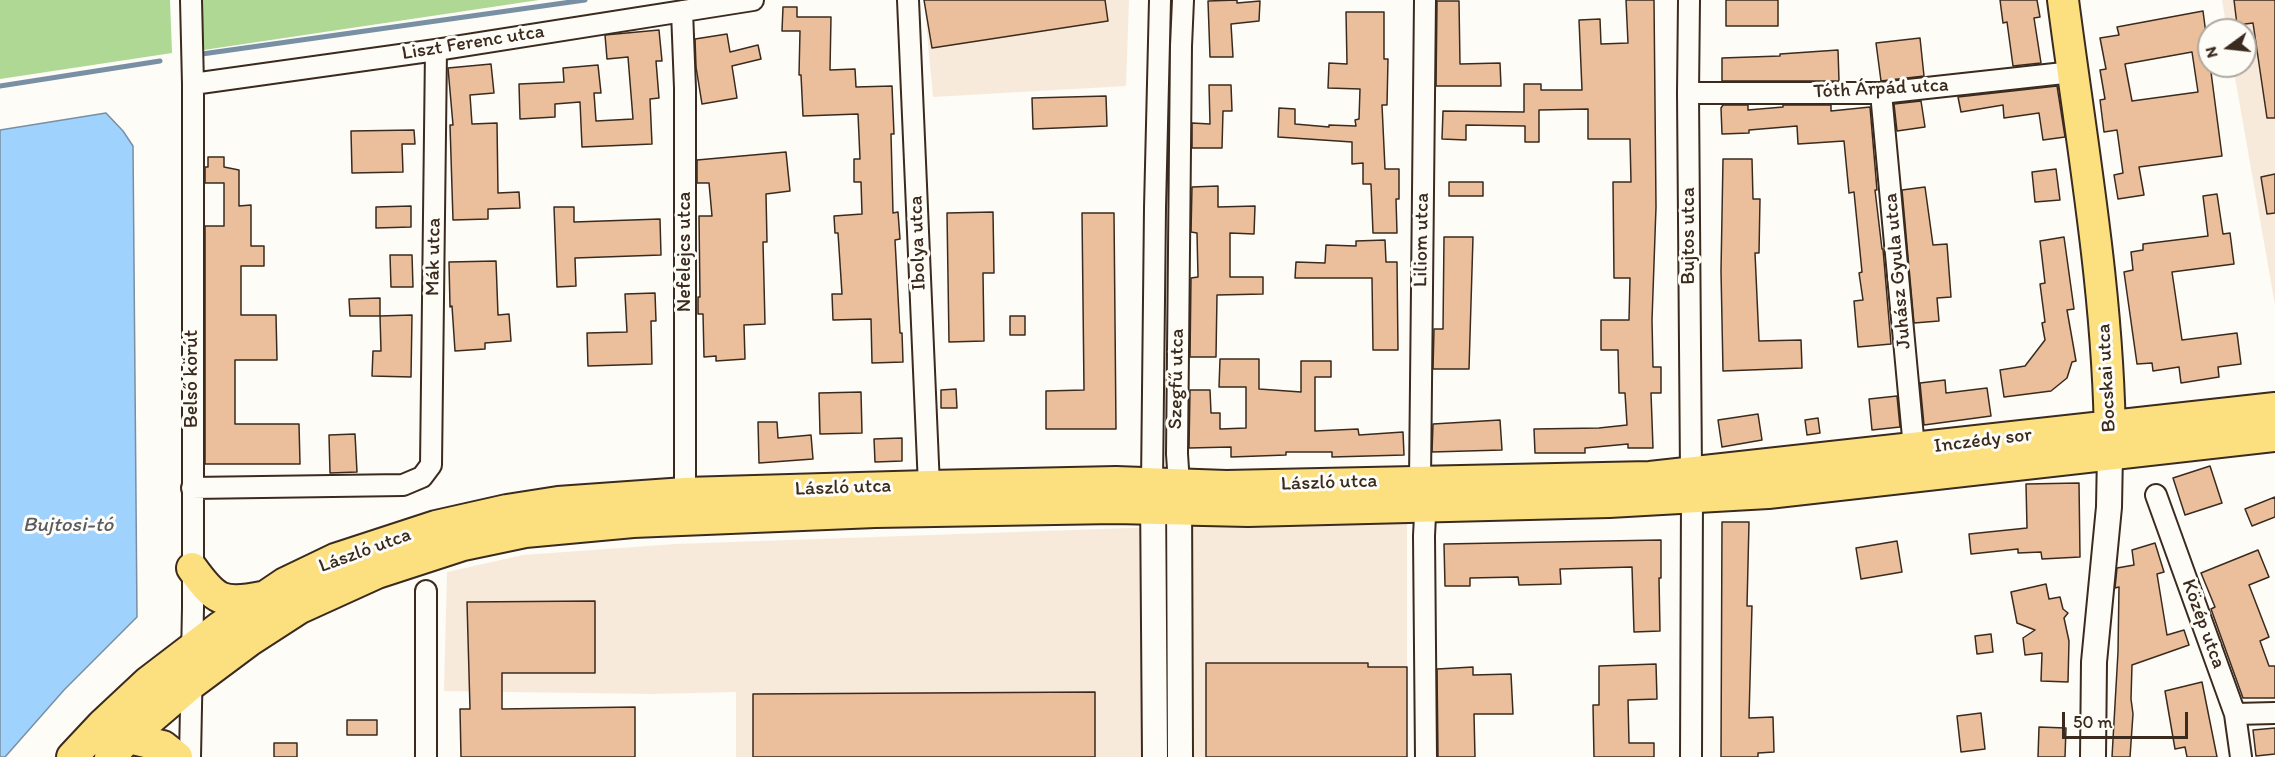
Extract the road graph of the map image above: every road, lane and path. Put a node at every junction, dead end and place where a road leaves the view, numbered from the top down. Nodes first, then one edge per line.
1 (191, 0) edge
2 (753, 0) edge
3 (908, 0) edge
4 (1160, 0) edge
5 (1183, 0) edge
6 (1425, 0) edge
7 (1689, 0) edge
8 (2063, 0) edge
9 (682, 11) junction
10 (436, 50) junction
11 (2073, 72) junction
12 (193, 84) junction
13 (1688, 93) junction
14 (1881, 93) junction
15 (2275, 408) edge
16 (2275, 436) edge
17 (2110, 439) junction
18 (1914, 448) junction
19 (1691, 485) junction
20 (929, 486) junction
21 (192, 488) junction
22 (685, 493) junction
23 (1422, 493) junction
24 (2156, 495) dead end
25 (1166, 496) junction
26 (192, 568) junction
27 (426, 591) dead end
28 (262, 597) junction
29 (191, 648) junction
30 (190, 685) junction
31 (2275, 713) edge
32 (2235, 714) junction
33 (119, 748) edge
34 (72, 757) edge
35 (177, 757) edge
36 (190, 757) edge
37 (426, 757) edge
38 (1155, 757) edge
39 (1180, 757) edge
40 (1426, 757) edge
41 (1691, 757) edge
42 (2093, 757) edge
43 (2241, 757) edge

1 - 12 street, Belső körút
2 - 9 street, Liszt Ferenc utca
3 - 20 street, Ibolya utca
4 - 25 street, Szegfű utca
5 - 25 street, Szegfű utca
6 - 23 street, Liliom utca
7 - 13 street, Bujtos utca
8 - 11 main road, Bocskai utca
9 - 10 street, Liszt Ferenc utca
9 - 22 street, Nefelejcs utca
10 - 12 street, Liszt Ferenc utca
10 - 21 street, Mák utca
11 - 14 street, Tóth Árpád utca
11 - 17 main road, Bocskai utca
12 - 21 street, Belső körút
13 - 14 street, Tóth Árpád utca
13 - 19 street, Bujtos utca
14 - 18 street, Juhász Gyula utca
15 - 17 main road, Inczédy sor
16 - 17 main road, Inczédy sor
17 - 18 main road, Inczédy sor
17 - 19 main road, Inczédy sor
17 - 42 street, Bocskai utca
18 - 19 main road, Inczédy sor
19 - 23 main road, László utca
19 - 23 main road, László utca
19 - 41 street, Bujtos utca
20 - 22 main road, László utca
20 - 25 main road, László utca
21 - 26 street, Belső körút
22 - 28 main road, László utca
23 - 25 main road, László utca
23 - 40 street, Liliom utca
24 - 32 street, Közép utca
25 - 30 main road, László utca
25 - 38 street, Szegfű utca
25 - 39 street, Szegfű utca
26 - 28 main road
26 - 29 street, Belső körút
27 - 37 street
28 - 29 main road, László utca
29 - 30 street, Belső körút
29 - 34 main road, László utca
30 - 33 main road, László utca
30 - 36 street, Belső körút
31 - 32 street
32 - 43 street, Közép utca
33 - 35 main road

